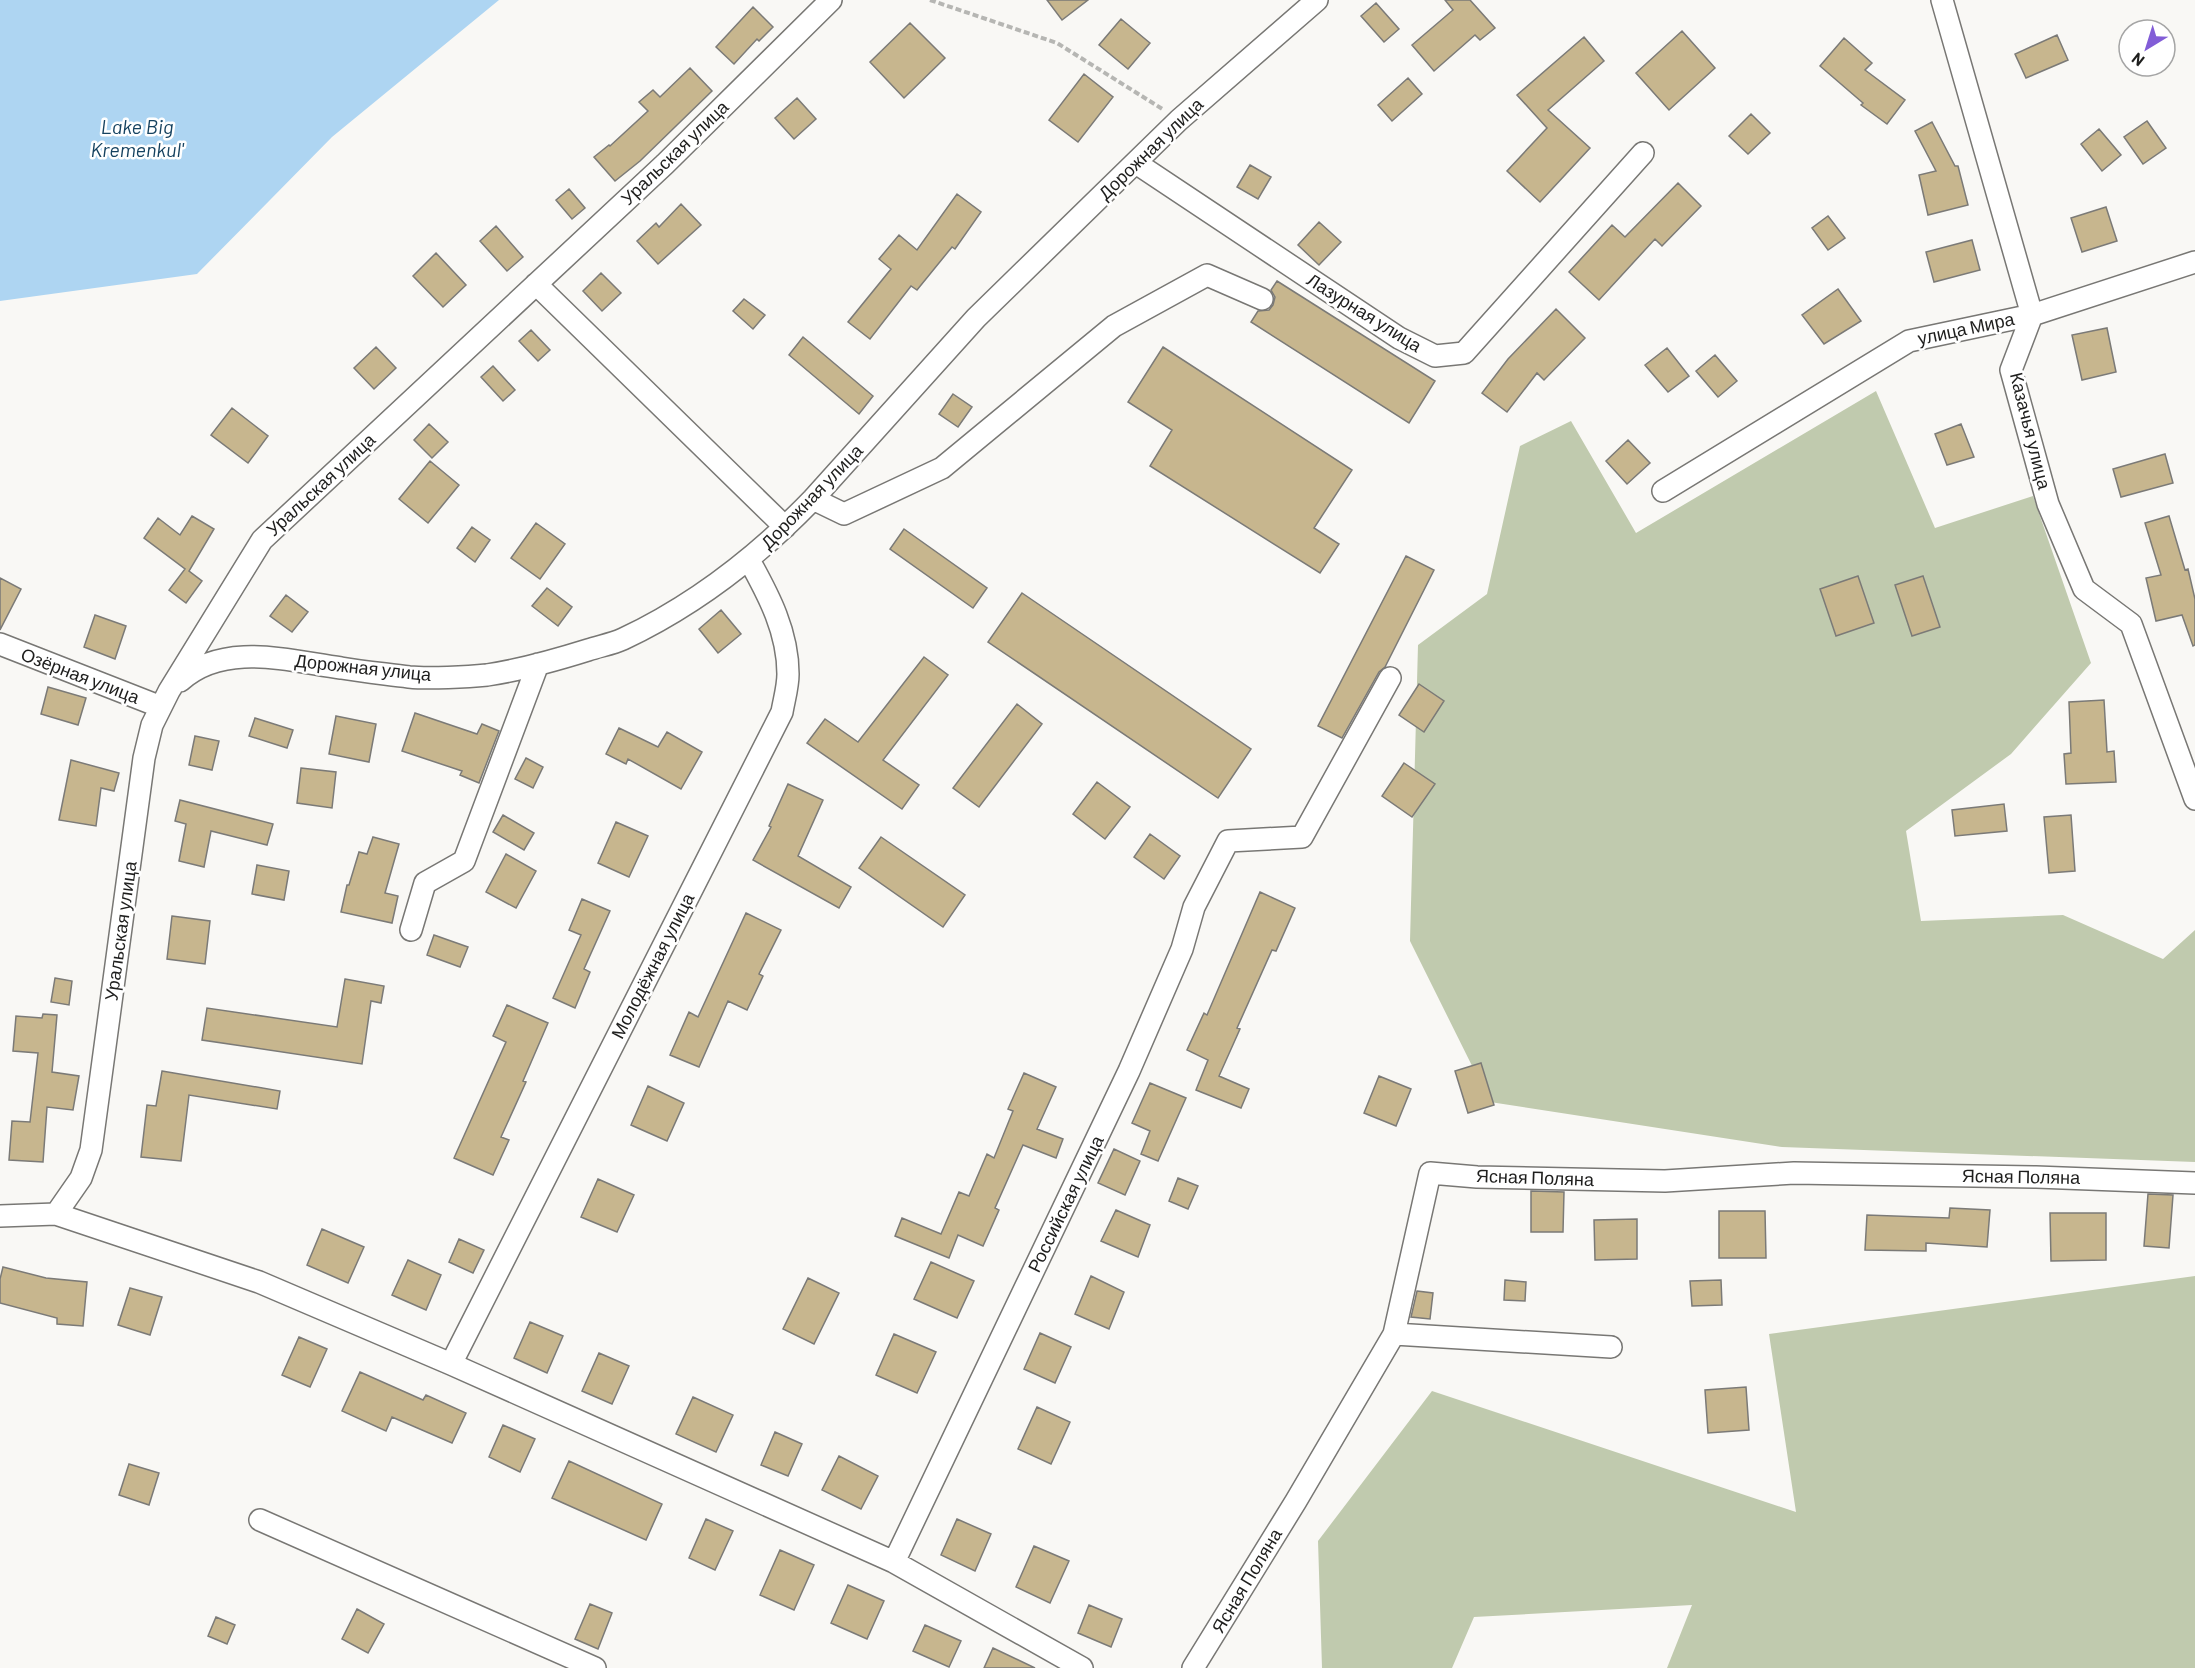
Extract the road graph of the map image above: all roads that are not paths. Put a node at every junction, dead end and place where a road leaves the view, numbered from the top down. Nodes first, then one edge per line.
1 (831, 0) edge
2 (1317, 0) edge
3 (1942, 0) edge
4 (1643, 153) dead end
5 (1136, 163) junction
6 (2195, 262) edge
7 (536, 284) junction
8 (1262, 299) dead end
9 (2032, 315) junction
10 (1662, 491) dead end
11 (813, 499) junction
12 (785, 527) junction
13 (749, 560) junction
14 (0, 645) edge
15 (538, 664) junction
16 (1390, 678) dead end
17 (165, 699) junction
18 (2195, 799) edge
19 (411, 930) dead end
20 (2195, 1183) edge
21 (56, 1214) junction
22 (0, 1216) edge
23 (1394, 1334) junction
24 (1611, 1347) dead end
25 (452, 1364) junction
26 (260, 1520) dead end
27 (894, 1562) junction
28 (595, 1668) edge
29 (1082, 1668) edge
30 (1193, 1668) edge

1 - 7 street, Уральская улица
2 - 5 street, Дорожная улица
3 - 9 street
4 - 5 street, Лазурная улица
5 - 11 street, Дорожная улица
6 - 9 street, улица Мира
7 - 12 street
7 - 17 street, Уральская улица
8 - 11 street
9 - 10 street, улица Мира
9 - 18 street, Казачья улица
11 - 12 street, Дорожная улица
12 - 13 street, Дорожная улица
13 - 15 street, Дорожная улица
13 - 25 street, Молодёжная улица
14 - 17 street, Озёрная улица
15 - 17 street, Дорожная улица
15 - 19 street
16 - 27 street, Российская улица
17 - 21 street, Уральская улица
20 - 23 street, Ясная Поляна
21 - 22 street
21 - 25 street
23 - 24 street
23 - 30 street, Ясная Поляна
25 - 27 street
26 - 28 street
27 - 29 street

